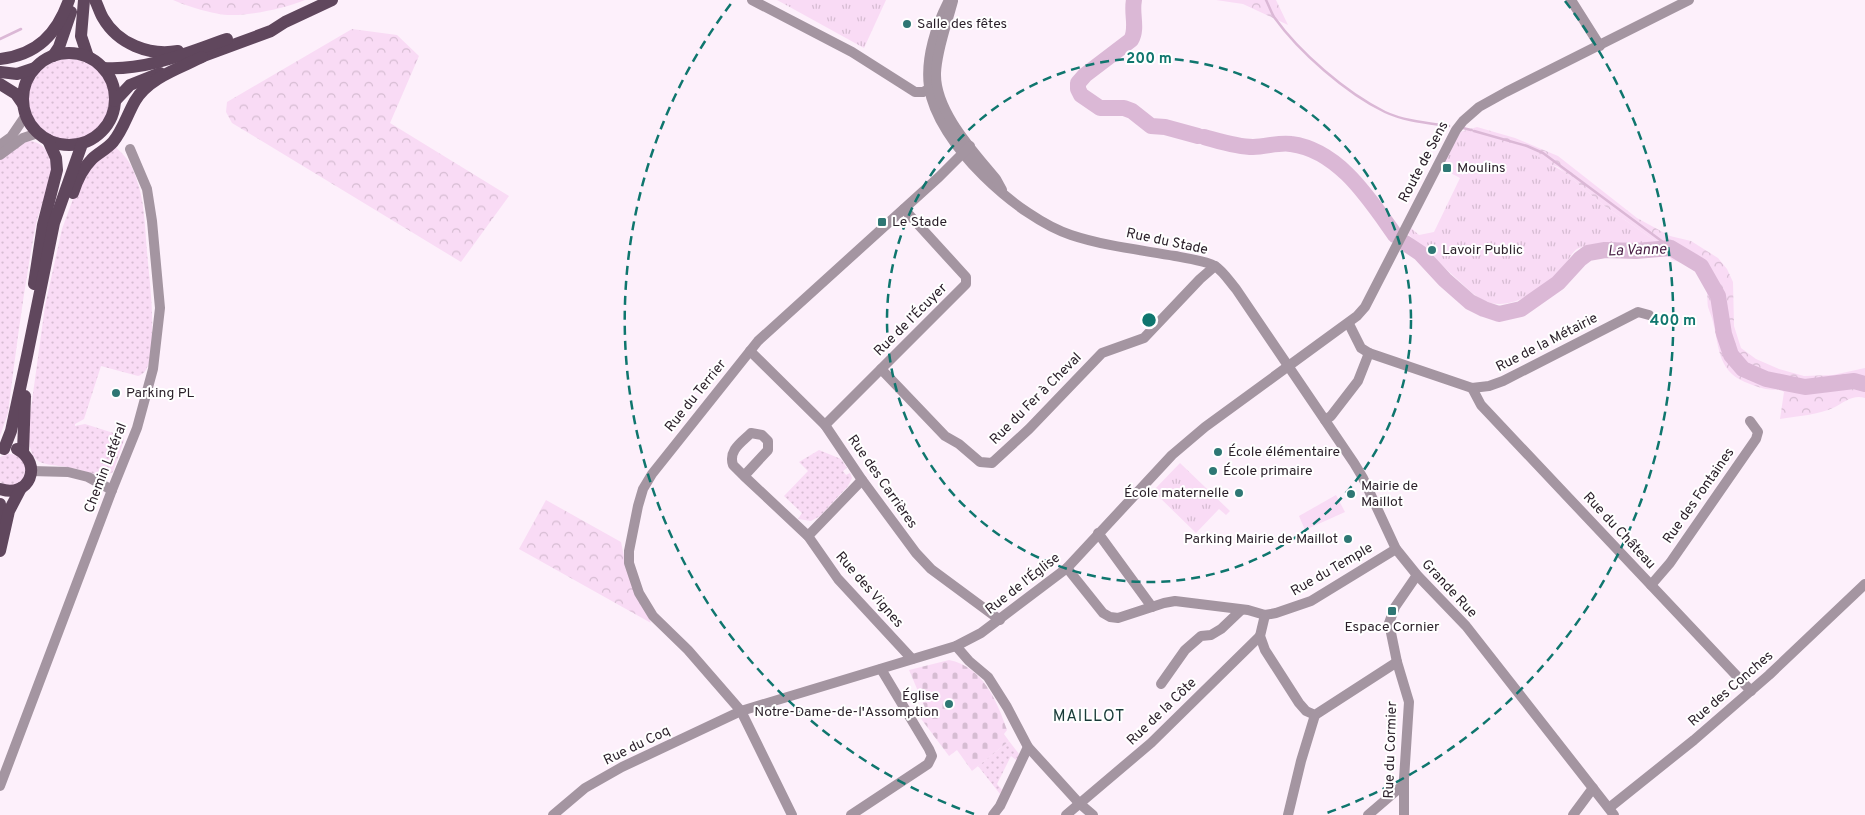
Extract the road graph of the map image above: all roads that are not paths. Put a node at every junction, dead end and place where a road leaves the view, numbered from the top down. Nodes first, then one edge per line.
1 (69, 0) edge
2 (73, 0) edge
3 (84, 0) edge
4 (95, 0) edge
5 (332, 0) edge
6 (752, 0) edge
7 (949, 0) edge
8 (954, 0) edge
9 (1571, 0) edge
10 (1689, 0) edge
11 (1600, 46) junction
12 (203, 52) junction
13 (53, 56) junction
14 (88, 57) junction
15 (0, 59) edge
16 (34, 68) junction
17 (103, 68) junction
18 (0, 72) edge
19 (0, 84) edge
20 (933, 89) junction
21 (115, 101) junction
22 (25, 109) junction
23 (43, 137) junction
24 (82, 144) junction
25 (0, 145) edge
26 (130, 149) dead end
27 (966, 149) junction
28 (0, 155) edge
29 (904, 209) junction
30 (1215, 266) junction
31 (44, 268) junction
32 (1649, 315) dead end
33 (1349, 324) junction
34 (31, 334) junction
35 (750, 351) junction
36 (1369, 353) junction
37 (28, 356) junction
38 (1289, 366) junction
39 (881, 369) junction
40 (1472, 388) junction
41 (1325, 420) junction
42 (1750, 421) dead end
43 (824, 425) junction
44 (2, 450) edge
45 (23, 452) junction
46 (31, 471) junction
47 (744, 476) dead end
48 (862, 480) junction
49 (0, 488) edge
50 (21, 488) junction
51 (112, 490) junction
52 (0, 504) edge
53 (1098, 533) junction
54 (808, 536) junction
55 (2, 538) junction
56 (1396, 549) junction
57 (0, 551) edge
58 (1067, 568) junction
59 (1417, 575) junction
60 (1865, 584) edge
61 (1651, 585) junction
62 (1152, 607) junction
63 (1241, 610) junction
64 (1265, 615) junction
65 (1000, 620) junction
66 (1260, 636) junction
67 (956, 646) junction
68 (912, 659) junction
69 (1397, 662) junction
70 (881, 669) junction
71 (1160, 684) dead end
72 (1751, 691) junction
73 (740, 711) junction
74 (1315, 715) junction
75 (1028, 747) junction
76 (1403, 785) junction
77 (0, 786) edge
78 (1593, 788) junction
79 (1079, 803) junction
80 (1611, 812) edge
81 (553, 815) edge
82 (792, 815) edge
83 (851, 815) edge
84 (993, 815) edge
85 (1066, 815) edge
86 (1093, 815) edge
87 (1288, 815) edge
88 (1368, 815) edge
89 (1404, 815) edge
90 (1573, 815) edge

1 - 15 main road
2 - 13 main road
3 - 14 main road
4 - 12 main road
5 - 12 main road
6 - 20 street
7 - 20 street, Rue du Stade
8 - 20 street, Rue du Stade
9 - 11 street
10 - 11 street, Route de Sens
11 - 33 street, Route de Sens
12 - 17 main road
12 - 21 main road
12 - 31 main road
13 - 14 main road
13 - 16 main road
14 - 17 main road
16 - 18 main road
16 - 22 main road
17 - 21 main road
19 - 22 main road
20 - 27 street, Rue du Stade
21 - 24 main road
22 - 23 main road
22 - 25 street
23 - 24 main road
23 - 28 street
23 - 34 main road
24 - 31 main road
26 - 51 street, Chemin Latéral
27 - 29 street, Rue du Terrier
27 - 30 street, Rue du Stade
29 - 35 street, Rue du Terrier
29 - 39 street, Rue de l’Écuyer
30 - 38 street, Rue du Stade
30 - 39 street, Rue du Fer à Cheval
31 - 34 main road
32 - 40 street, Rue de la Métairie
33 - 36 street
33 - 38 street, Route de Sens
34 - 37 main road
35 - 43 street, Rue des Carrières
35 - 73 street, Rue du Terrier
36 - 40 street, Rue de la Métairie
36 - 41 street
37 - 44 main road
37 - 45 main road
38 - 41 street, Grande Rue
38 - 53 street, Rue de l'Église
39 - 43 street, Rue de l’Écuyer
40 - 61 street, Rue du Château
41 - 56 street, Grande Rue
42 - 61 street, Rue des Fontaines
43 - 48 street, Rue des Carrières
44 - 45 main road
45 - 46 main road
46 - 50 main road
46 - 51 street
47 - 54 street, Rue des Vignes
48 - 54 street
48 - 65 street, Rue des Carrières
49 - 50 main road
50 - 55 main road
51 - 77 street, Chemin Latéral
52 - 55 main road
53 - 58 street, Rue de l'Église
53 - 62 street
54 - 68 street, Rue des Vignes
55 - 57 main road
56 - 59 street, Grande Rue
56 - 64 street, Rue du Temple
58 - 62 street, Rue du Temple
58 - 65 street, Rue de l'Église
59 - 69 street, Rue du Cormier
59 - 78 street, Grande Rue
60 - 72 street, Rue des Conches
61 - 72 street, Rue du Château
62 - 63 street, Rue du Temple
63 - 64 street, Rue du Temple
63 - 71 street
64 - 66 street
65 - 67 street, Rue de l'Église
66 - 74 street
66 - 79 street, Rue de la Côte
67 - 68 street, Rue de l'Église
67 - 75 street
68 - 70 street, Rue de l'Église
69 - 74 street
69 - 76 street, Rue du Cormier
70 - 73 street, Rue de l'Église
70 - 83 street
72 - 80 street, Rue des Conches
73 - 81 street, Rue du Coq
73 - 82 street, Rue du Terrier
74 - 87 street
75 - 79 street
75 - 84 street
76 - 88 street
76 - 89 street, Rue du Cormier
78 - 80 street, Grande Rue
78 - 90 street
79 - 85 street, Rue de la Côte
79 - 86 street

